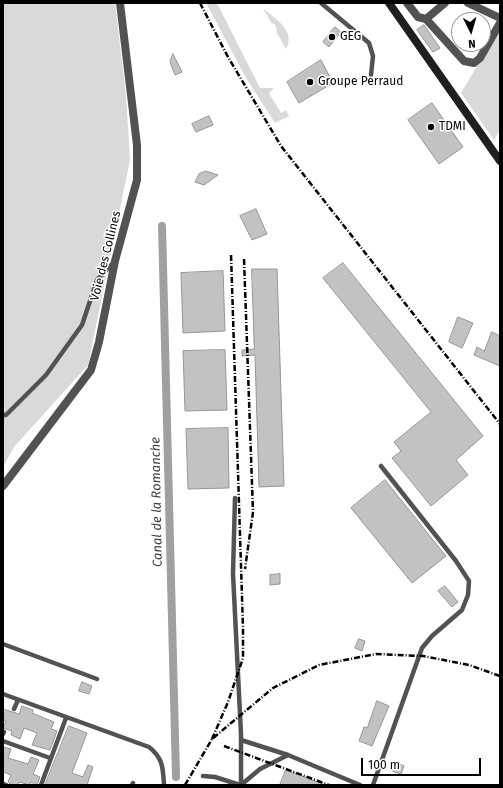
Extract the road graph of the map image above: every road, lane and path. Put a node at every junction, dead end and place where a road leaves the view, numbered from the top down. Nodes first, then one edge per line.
1 (120, 3) edge
2 (321, 3) edge
3 (407, 3) edge
4 (445, 3) edge
5 (468, 3) edge
6 (389, 5) edge
7 (500, 18) edge
8 (426, 19) junction
9 (500, 23) edge
10 (371, 75) dead end
11 (500, 161) edge
12 (115, 261) junction
13 (3, 415) edge
14 (381, 466) dead end
15 (3, 486) edge
16 (235, 498) dead end
17 (3, 644) edge
18 (97, 679) dead end
19 (3, 694) edge
20 (18, 700) junction
21 (14, 709) dead end
22 (66, 718) junction
23 (241, 740) junction
24 (3, 741) edge
25 (288, 755) junction
26 (50, 758) junction
27 (203, 776) dead end
28 (41, 785) edge
29 (164, 785) edge
30 (241, 785) edge
31 (360, 785) edge
32 (373, 785) edge

1 - 12 street, Voie des Collines
2 - 10 lane
3 - 8 street
4 - 8 street
5 - 7 street
6 - 11 street
8 - 9 street
12 - 13 lane
12 - 15 street, Voie des Collines
14 - 32 lane
16 - 23 lane
17 - 18 lane
19 - 20 lane
20 - 21 lane
20 - 22 lane
22 - 26 lane
22 - 29 lane
23 - 25 lane
23 - 30 lane
24 - 26 lane
25 - 30 lane
25 - 31 lane
26 - 28 lane
27 - 30 lane

